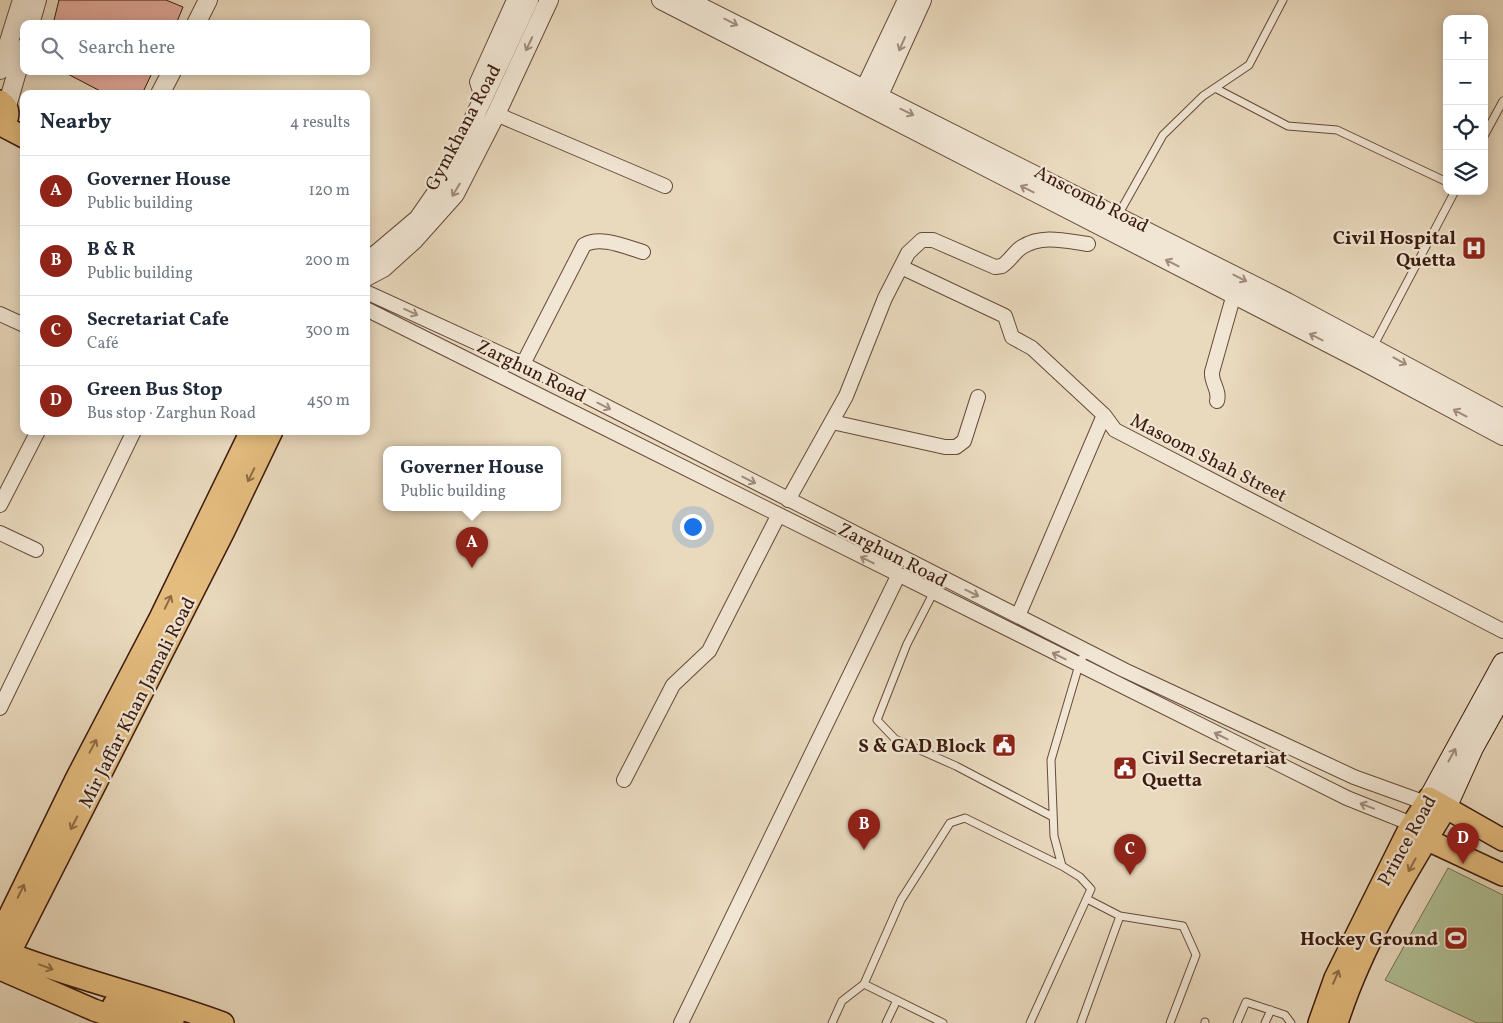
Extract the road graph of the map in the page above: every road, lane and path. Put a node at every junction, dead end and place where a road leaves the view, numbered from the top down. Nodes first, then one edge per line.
1 (22, 0) edge
2 (37, 0) edge
3 (208, 0) edge
4 (514, 0) edge
5 (529, 0) edge
6 (549, 0) edge
7 (661, 0) edge
8 (688, 0) edge
9 (907, 0) edge
10 (922, 0) edge
11 (1283, 0) edge
12 (31, 20) edge
13 (198, 20) edge
14 (20, 64) edge
15 (0, 70) edge
16 (170, 75) edge
17 (1215, 88) junction
18 (162, 90) edge
19 (485, 92) junction
20 (868, 100) junction
21 (1503, 101) edge
22 (496, 114) junction
23 (7, 115) edge
24 (1488, 129) edge
25 (20, 132) edge
26 (1443, 180) edge
27 (665, 186) dead end
28 (1453, 195) edge
29 (1115, 224) junction
30 (1088, 244) dead end
31 (643, 252) dead end
32 (370, 260) edge
33 (901, 267) junction
34 (370, 275) edge
35 (370, 294) edge
36 (1234, 294) junction
37 (370, 312) edge
38 (0, 314) edge
39 (20, 323) edge
40 (1368, 354) junction
41 (523, 364) junction
42 (978, 397) dead end
43 (1217, 401) dead end
44 (1104, 415) junction
45 (1503, 418) edge
46 (832, 422) junction
47 (36, 435) edge
48 (132, 435) edge
49 (249, 435) edge
50 (270, 435) edge
51 (1503, 436) edge
52 (788, 500) junction
53 (0, 505) edge
54 (778, 516) junction
55 (0, 533) edge
56 (36, 550) dead end
57 (898, 576) junction
58 (942, 578) junction
59 (934, 593) junction
60 (1018, 616) junction
61 (1503, 631) edge
62 (1086, 650) junction
63 (1503, 663) edge
64 (1079, 665) junction
65 (1503, 694) edge
66 (0, 708) edge
67 (624, 780) dead end
68 (1433, 803) junction
69 (1053, 817) junction
70 (1416, 831) junction
71 (1503, 840) edge
72 (1062, 866) junction
73 (1503, 875) edge
74 (1087, 899) junction
75 (1120, 916) junction
76 (2, 958) edge
77 (81, 979) junction
78 (864, 984) junction
79 (897, 1000) junction
80 (1271, 1010) junction
81 (126, 1014) edge
82 (173, 1023) edge
83 (223, 1023) edge
84 (681, 1023) edge
85 (832, 1023) edge
86 (886, 1023) edge
87 (944, 1023) edge
88 (1030, 1023) edge
89 (1081, 1023) edge
90 (1170, 1023) edge
91 (1237, 1023) edge
92 (1265, 1023) edge
93 (1291, 1023) edge
94 (1319, 1023) edge
95 (1337, 1023) edge

1 - 15 street
2 - 12 street
3 - 13 street
4 - 19 street
5 - 19 street
6 -> 22 street, Gymkhana Road
7 - 20 street, Anscomb Road
8 -> 20 street, Anscomb Road
9 - 20 street
10 -> 20 street
11 - 17 lane
14 - 23 street
16 - 18 street
17 - 26 lane
17 - 29 lane
19 - 32 street
20 - 29 street, Anscomb Road
21 - 24 lane
22 - 27 street
22 -> 34 street, Gymkhana Road
23 - 25 main road
28 - 40 lane
36 -> 29 street, Anscomb Road
29 -> 40 street, Anscomb Road
30 - 33 street
31 - 41 street
33 - 44 street, Masoom Shah Street
33 - 46 street
35 -> 41 street, Zarghun Road
40 -> 36 street, Anscomb Road
36 - 43 street
37 - 54 street, Zarghun Road
38 - 39 street
40 -> 45 street, Anscomb Road
51 -> 40 street, Anscomb Road
41 -> 52 street, Zarghun Road
42 - 46 street
44 - 60 street
44 - 61 street, Masoom Shah Street
46 - 52 street
47 - 53 street
48 - 66 street
76 -> 49 main road, Mir Jaffar Khan Jamali Road
50 -> 76 main road, Mir Jaffar Khan Jamali Road
52 - 58 street, Zarghun Road
57 -> 54 street, Zarghun Road
54 - 67 street
55 - 56 street
57 - 59 street, Zarghun Road
57 - 84 street
58 - 59 lane
58 -> 60 street, Zarghun Road
64 -> 59 street, Zarghun Road
59 - 69 lane
60 - 62 street, Zarghun Road
62 - 64 lane
62 - 68 street, Zarghun Road
68 -> 63 main road, Prince Road
64 - 69 lane
70 -> 64 street, Zarghun Road
65 - 68 main road, Prince Road
68 - 70 main road, Prince Road
68 - 71 main road, Zarghun Road
69 - 72 lane
70 - 73 main road, Zarghun Road
94 -> 70 main road, Prince Road
70 -> 95 main road, Prince Road
72 - 74 lane
72 - 78 lane
74 - 75 lane
74 - 88 lane
75 - 89 lane
75 - 90 lane
76 -> 77 main road
76 - 81 main road
77 - 81 main road
77 - 83 main road
78 - 79 lane
78 - 85 lane
79 - 86 lane
79 - 87 lane
80 - 91 lane
80 - 92 lane
80 - 93 lane
81 - 82 main road

